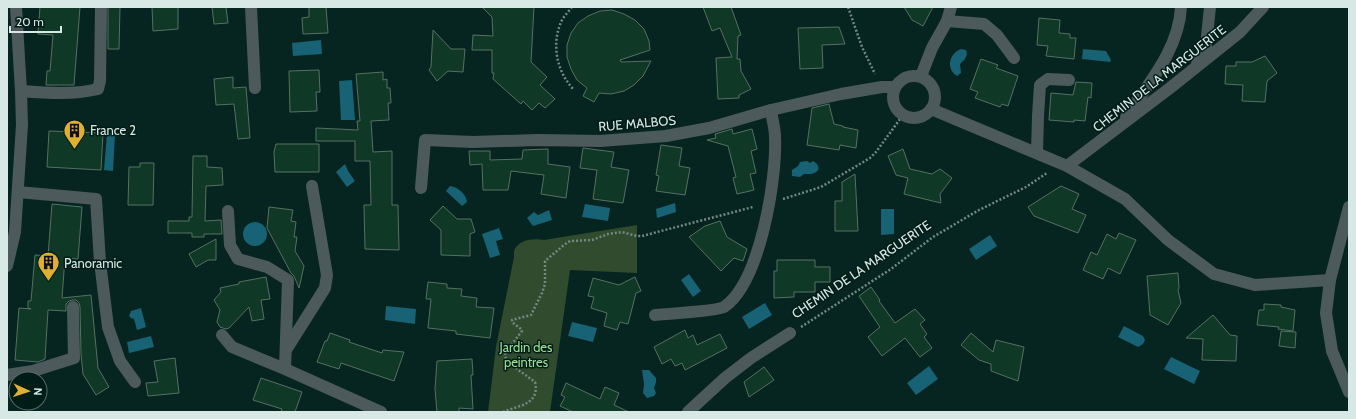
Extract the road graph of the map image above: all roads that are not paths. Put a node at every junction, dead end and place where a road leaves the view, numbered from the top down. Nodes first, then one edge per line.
1 (16, 7) edge
2 (101, 7) edge
3 (252, 7) edge
4 (951, 7) edge
5 (1181, 7) edge
6 (1210, 7) edge
7 (1263, 7) edge
8 (947, 20) junction
9 (12, 32) edge
10 (1014, 58) dead end
11 (1195, 68) junction
12 (921, 76) junction
13 (1070, 80) dead end
14 (895, 87) junction
15 (255, 88) dead end
16 (21, 91) junction
17 (771, 110) junction
18 (931, 110) junction
19 (1120, 126) junction
20 (1036, 153) junction
21 (1064, 165) junction
22 (312, 186) dead end
23 (421, 188) dead end
24 (18, 192) junction
25 (1349, 208) edge
26 (228, 211) dead end
27 (9, 254) edge
28 (7, 266) edge
29 (1330, 280) junction
30 (73, 307) dead end
31 (655, 315) dead end
32 (790, 333) road end
33 (222, 336) dead end
34 (286, 350) junction
35 (285, 369) junction
36 (7, 375) edge
37 (135, 382) dead end
38 (1349, 392) edge
39 (380, 412) edge
40 (688, 412) edge

1 - 9 street
2 - 16 street
3 - 15 street
4 - 8 street
5 - 19 street
6 - 11 street
7 - 11 street, CHEMIN DE LA MARGUERITE
8 - 10 street
8 - 12 street
9 - 16 street
11 - 19 street, CHEMIN DE LA MARGUERITE
12 - 14 street
12 - 18 street
13 - 20 street
14 - 17 street, RUE MALBOS
14 - 18 street
16 - 24 street
17 - 23 street, RUE MALBOS
17 - 31 street
18 - 20 street
19 - 21 street, CHEMIN DE LA MARGUERITE
20 - 21 street
21 - 29 street
22 - 34 street
24 - 27 street
24 - 37 street
25 - 29 street
26 - 34 street
27 - 28 street
29 - 38 street
30 - 36 street
32 - 40 street, CHEMIN DE LA MARGUERITE
33 - 35 street
34 - 35 street
35 - 39 street

